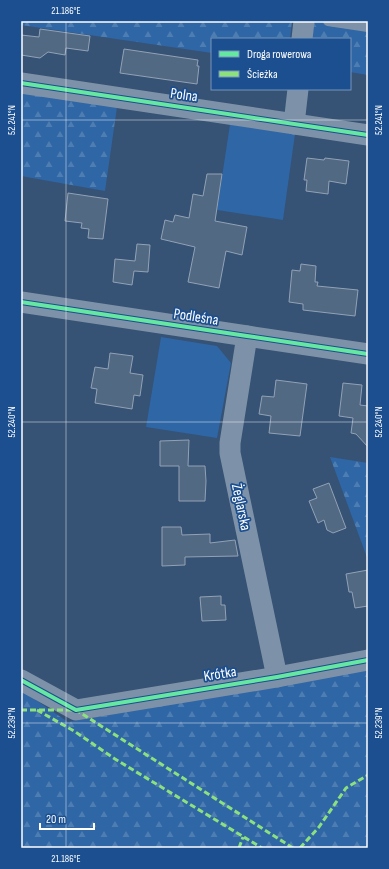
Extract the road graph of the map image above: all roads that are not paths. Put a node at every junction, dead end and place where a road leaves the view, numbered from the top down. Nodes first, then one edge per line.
1 (304, 21) edge
2 (328, 21) edge
3 (368, 27) edge
4 (302, 38) edge
5 (21, 83) edge
6 (298, 90) edge
7 (294, 124) junction
8 (368, 135) edge
9 (21, 302) edge
10 (247, 336) junction
11 (368, 354) edge
12 (368, 660) edge
13 (277, 676) junction
14 (21, 680) edge

1 - 4 street
2 - 3 lane
5 - 7 street, Polna
6 - 7 street
7 - 8 street, Polna
9 - 10 street, Podleśna
10 - 11 street, Podleśna
10 - 13 street, Żeglarska
12 - 13 street, Krótka
13 - 14 street, Krótka

